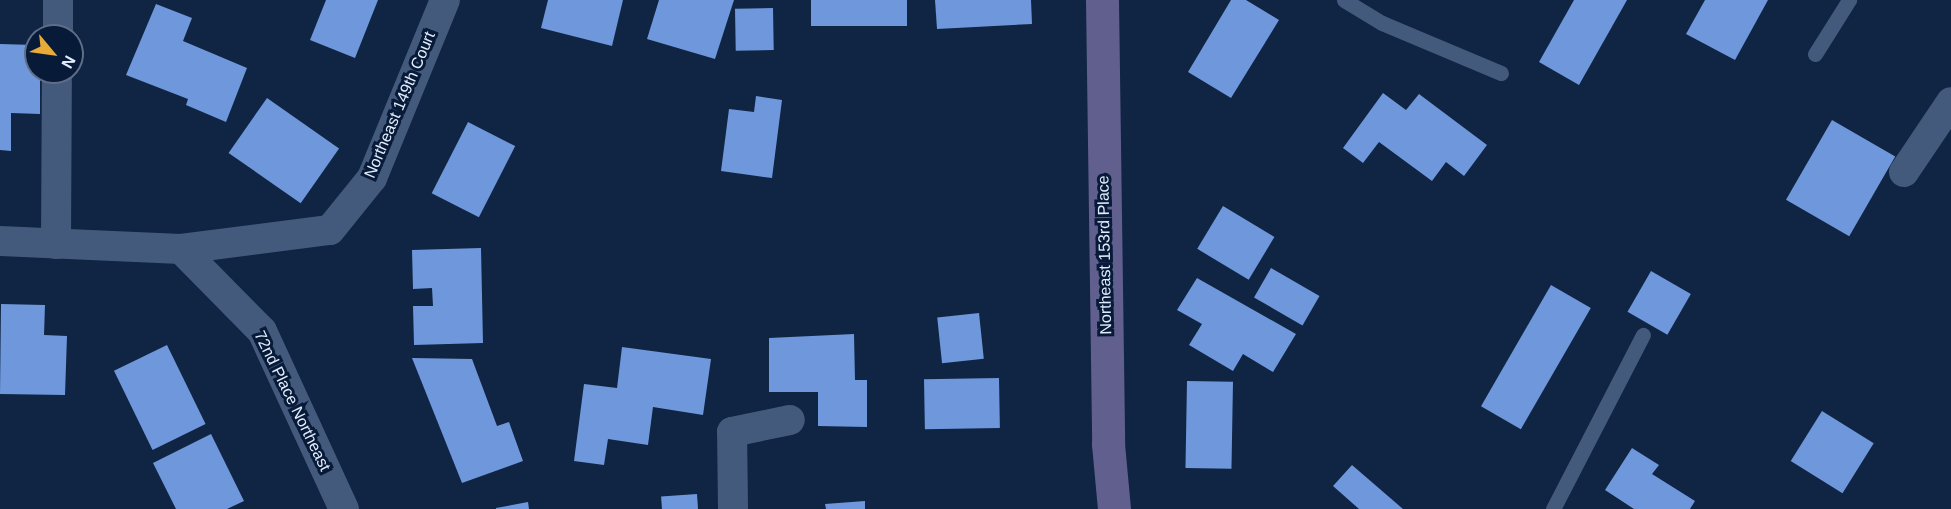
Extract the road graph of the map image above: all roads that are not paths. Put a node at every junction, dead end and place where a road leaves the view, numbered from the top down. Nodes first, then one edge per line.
1 (58, 0) edge
2 (445, 0) edge
3 (1102, 0) edge
4 (1344, 0) edge
5 (1849, 0) edge
6 (58, 24) edge
7 (1815, 54) dead end
8 (1502, 73) dead end
9 (57, 84) edge
10 (1951, 102) edge
11 (1904, 172) dead end
12 (0, 241) edge
13 (56, 244) junction
14 (181, 249) junction
15 (1643, 335) dead end
16 (790, 420) dead end
17 (344, 509) edge
18 (733, 509) edge
19 (1114, 509) edge
20 (1553, 509) edge

1 - 6 street
2 - 14 street, Northeast 149th Court
3 - 19 street, Northeast 153rd Place
4 - 8 lane
5 - 7 lane
9 - 13 street
10 - 11 street
12 - 13 street
13 - 14 street
14 - 17 street, 72nd Place Northeast
15 - 20 lane
16 - 18 street

